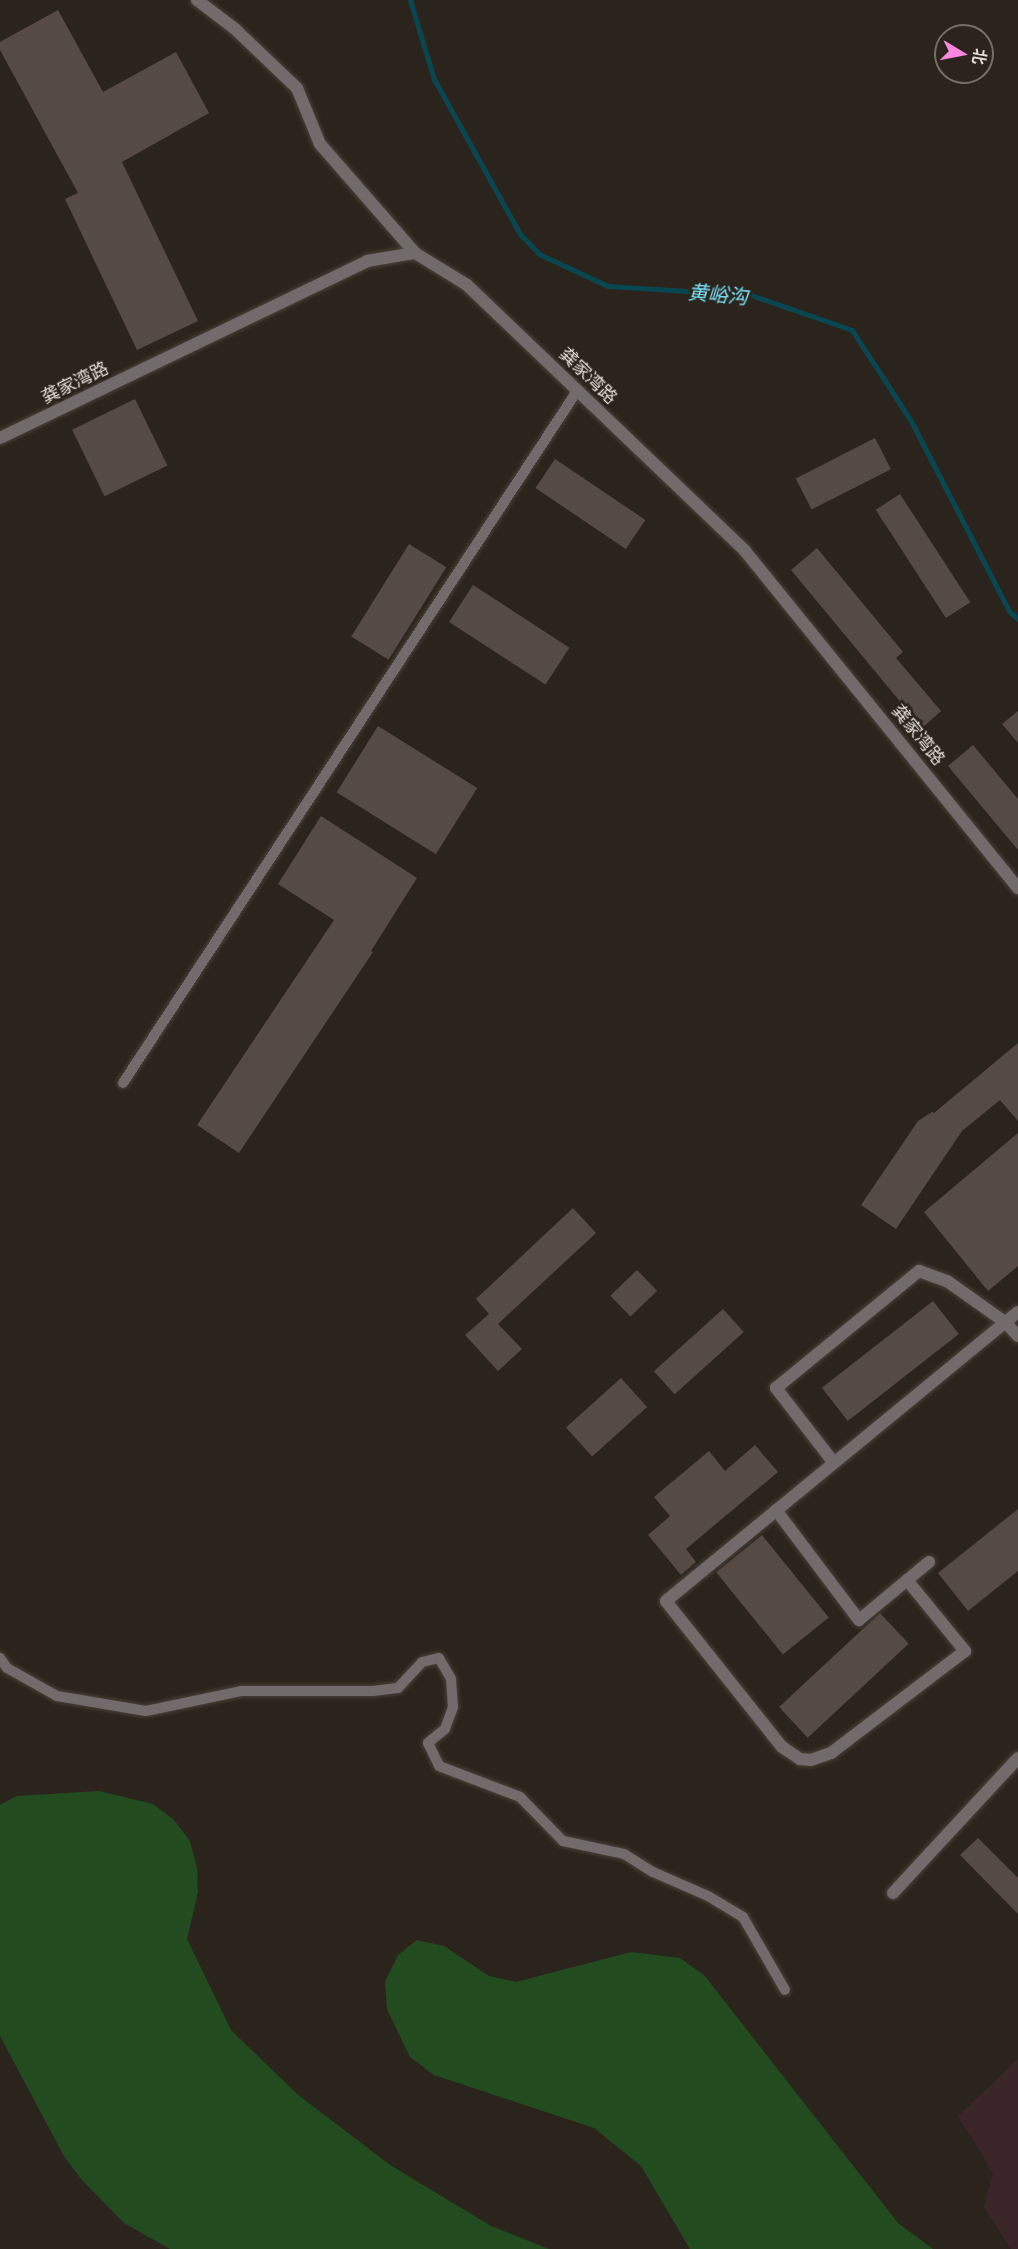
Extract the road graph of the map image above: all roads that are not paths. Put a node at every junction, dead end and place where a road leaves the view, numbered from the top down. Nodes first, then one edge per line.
1 (197, 0) edge
2 (415, 253) junction
3 (577, 391) junction
4 (0, 438) edge
5 (1018, 888) edge
6 (123, 1083) dead end
7 (1018, 1312) edge
8 (1005, 1322) junction
9 (1018, 1336) edge
10 (834, 1463) junction
11 (776, 1510) junction
12 (929, 1562) dead end
13 (907, 1580) junction
14 (0, 1658) edge
15 (1018, 1758) edge
16 (893, 1893) dead end
17 (785, 1990) dead end

1 - 2 street
2 - 3 street, 龚家湾路
2 - 4 street, 龚家湾路
3 - 5 street, 龚家湾路
3 - 6 lane
7 - 8 street
8 - 9 street
8 - 10 street
8 - 10 street
10 - 11 street
11 - 13 street
11 - 13 street
12 - 13 street
14 - 17 lane
15 - 16 street

